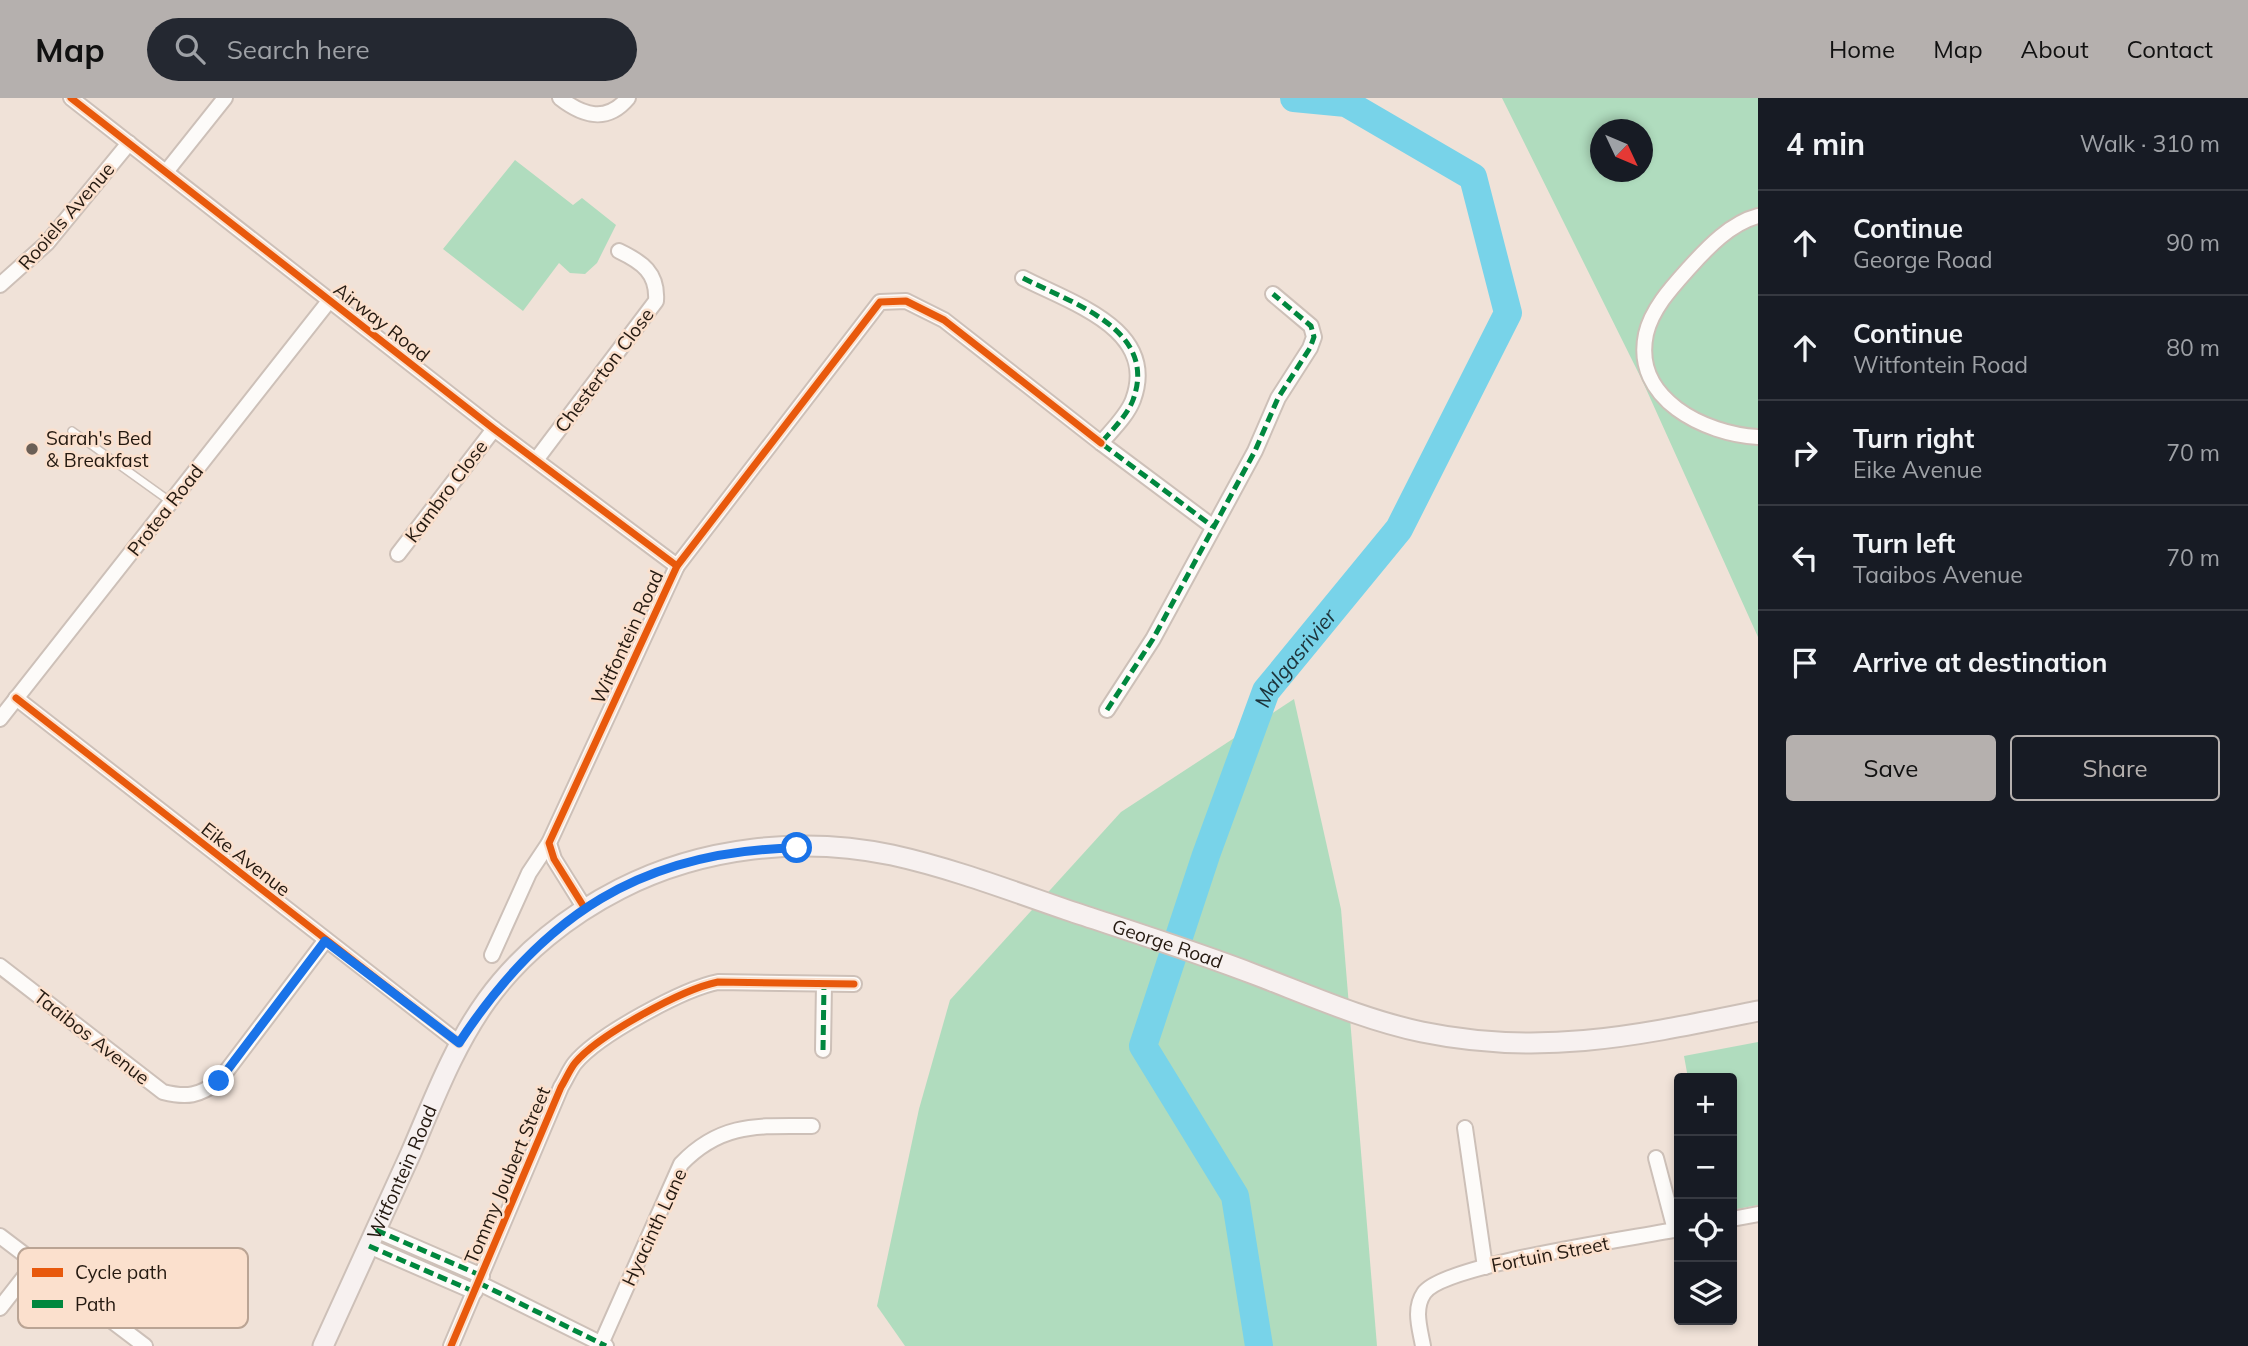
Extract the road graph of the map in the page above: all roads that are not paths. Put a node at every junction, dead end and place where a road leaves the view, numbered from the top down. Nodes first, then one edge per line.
1 (71, 98) edge
2 (225, 98) edge
3 (560, 98) edge
4 (623, 103) edge
5 (129, 143) junction
6 (166, 172) junction
7 (1758, 216) edge
8 (619, 251) dead end
9 (1023, 278) dead end
10 (0, 285) edge
11 (1273, 294) dead end
12 (330, 301) junction
13 (494, 429) junction
14 (72, 431) dead end
15 (1758, 437) edge
16 (1101, 443) junction
17 (536, 460) junction
18 (171, 502) junction
19 (1212, 526) junction
20 (398, 554) dead end
21 (677, 566) junction
22 (16, 698) junction
23 (1107, 710) dead end
24 (0, 719) edge
25 (549, 843) junction
26 (584, 907) junction
27 (325, 941) junction
28 (492, 955) dead end
29 (0, 966) edge
30 (824, 984) junction
31 (854, 984) dead end
32 (1758, 1011) edge
33 (459, 1043) junction
34 (823, 1049) dead end
35 (813, 1126) dead end
36 (1465, 1128) dead end
37 (1656, 1158) dead end
38 (1758, 1214) edge
39 (1737, 1218) edge
40 (1674, 1220) edge
41 (1674, 1231) edge
42 (0, 1236) edge
43 (373, 1238) junction
44 (18, 1250) edge
45 (1485, 1267) junction
46 (479, 1284) junction
47 (18, 1285) edge
48 (0, 1308) edge
49 (121, 1328) edge
50 (604, 1345) edge
51 (145, 1346) edge
52 (323, 1346) edge
53 (451, 1346) edge
54 (1423, 1346) edge

1 - 5 street, Airway Road
2 - 6 street
3 - 4 street
5 - 6 street, Airway Road
5 - 10 street, Rooiels Avenue
6 - 12 street, Airway Road
7 - 15 street
8 - 17 street, Chesterton Close
9 - 16 street
11 - 19 street
12 - 13 street, Airway Road
12 - 18 street, Protea Road
13 - 17 street, Airway Road
13 - 20 street, Kambro Close
14 - 18 lane
16 - 19 street
16 - 21 street, Witfontein Road
17 - 21 street, Airway Road
18 - 22 street, Protea Road
19 - 23 street
21 - 25 street, Witfontein Road
22 - 24 street, Protea Road
22 - 27 street, Eike Avenue
25 - 26 street
25 - 28 street, Witfontein Road
26 - 32 main road, George Road
26 - 33 main road, Witfontein Road
27 - 29 street, Taaibos Avenue
27 - 33 street, Eike Avenue
30 - 31 street, Tommy Joubert Street
30 - 34 street
30 - 46 street, Tommy Joubert Street
33 - 43 main road, Witfontein Road
35 - 50 street, Hyacinth Lane
36 - 45 street
37 - 40 street
38 - 39 street
41 - 45 street, Fortuin Street
42 - 44 street
43 - 46 street, Tommy Joubert Street
43 - 52 main road, Witfontein Road
45 - 54 street, Fortuin Street
46 - 50 street
46 - 53 street, Tommy Joubert Street
47 - 48 street
49 - 51 street

